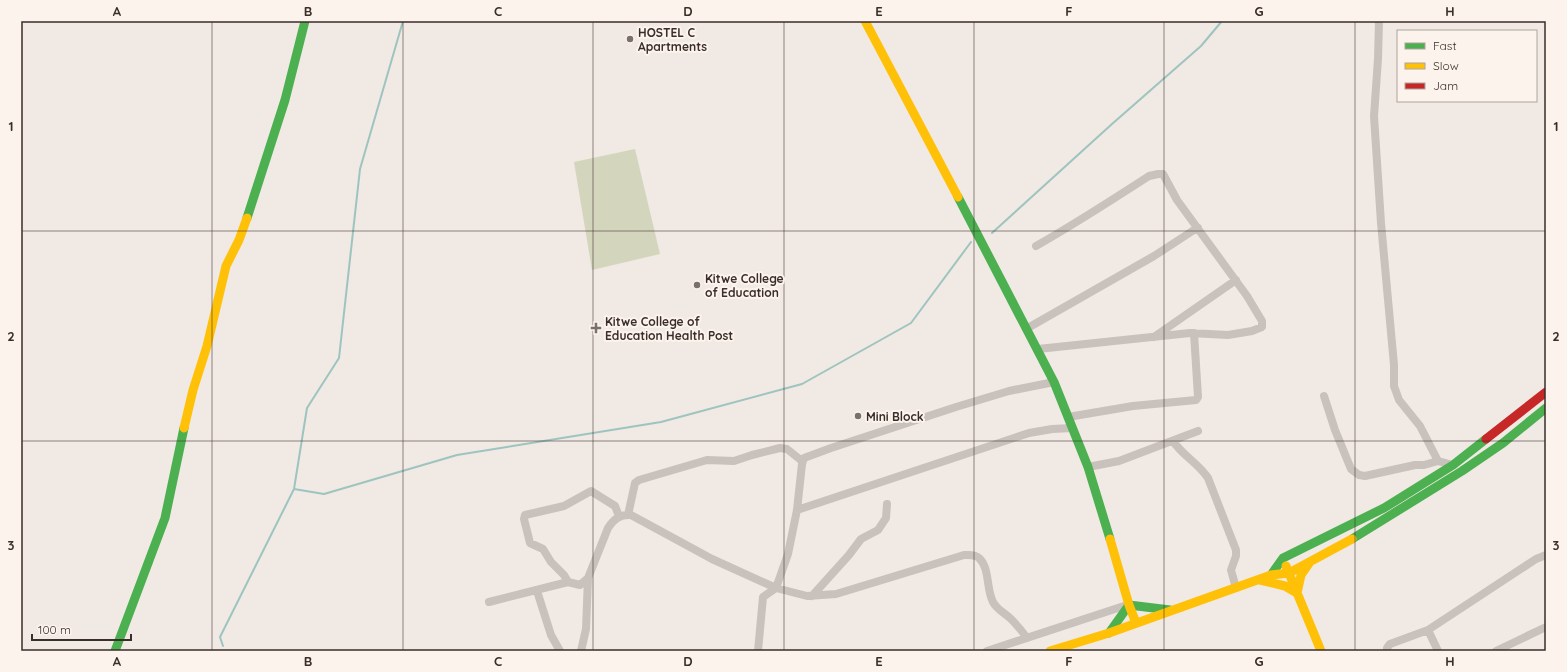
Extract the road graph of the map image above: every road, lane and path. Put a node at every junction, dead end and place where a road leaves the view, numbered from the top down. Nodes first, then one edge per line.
1 (306, 21) edge
2 (865, 21) edge
3 (1378, 21) edge
4 (1198, 228) junction
5 (1036, 246) dead end
6 (1236, 280) junction
7 (1026, 329) junction
8 (1194, 333) junction
9 (1154, 337) junction
10 (1038, 349) junction
11 (1054, 382) junction
12 (1546, 392) edge
13 (1324, 396) dead end
14 (1546, 408) edge
15 (1068, 417) junction
16 (1072, 428) junction
17 (1198, 431) dead end
18 (1173, 441) junction
19 (802, 461) junction
20 (1438, 461) junction
21 (1453, 465) junction
22 (1088, 467) junction
23 (888, 504) dead end
24 (797, 510) junction
25 (628, 515) junction
26 (619, 516) junction
27 (1546, 555) edge
28 (1283, 558) junction
29 (1310, 562) junction
30 (1289, 573) junction
31 (1271, 575) junction
32 (588, 578) junction
33 (1259, 580) junction
34 (568, 582) junction
35 (776, 588) junction
36 (1236, 588) junction
37 (537, 591) junction
38 (1297, 593) junction
39 (812, 596) junction
40 (489, 602) dead end
41 (1129, 604) junction
42 (1174, 610) junction
43 (1136, 623) junction
44 (1546, 627) edge
45 (1428, 630) junction
46 (1109, 633) junction
47 (1027, 638) junction
48 (115, 651) edge
49 (560, 651) edge
50 (581, 651) edge
51 (758, 651) edge
52 (987, 651) edge
53 (1050, 651) edge
54 (1321, 651) edge
55 (1387, 651) edge
56 (1438, 651) edge
57 (1496, 651) edge

1 - 48 main road
2 - 7 main road
3 - 20 street
4 - 5 street
4 - 6 street
4 - 7 street
6 - 8 street
6 - 9 street
7 - 10 main road
8 - 9 street
8 - 15 street
9 - 10 street
10 - 11 main road
11 - 15 main road
11 - 19 street
12 - 21 main road
13 - 20 street
14 - 29 main road
15 - 16 main road
16 - 22 main road
16 - 24 street
17 - 18 street
18 - 22 street
18 - 36 street
19 - 24 street
19 - 25 street
20 - 21 street
21 - 28 main road
22 - 41 main road
23 - 39 street
24 - 35 street
25 - 26 street
25 - 35 street
26 - 32 street
26 - 34 street
27 - 45 street
28 - 30 main road
28 - 31 main road
29 - 30 main road
29 - 38 main road
30 - 31 main road
30 - 38 main road
31 - 33 main road
32 - 34 street
32 - 50 street
33 - 36 main road
33 - 38 main road
34 - 37 street
35 - 39 street
35 - 51 street
36 - 42 main road
37 - 40 street
37 - 49 street
38 - 54 main road
39 - 47 street
41 - 42 main road
41 - 43 main road
41 - 46 main road
41 - 47 street
42 - 43 main road
43 - 46 main road
44 - 57 street
45 - 55 street
45 - 56 street
46 - 53 main road
47 - 52 street

